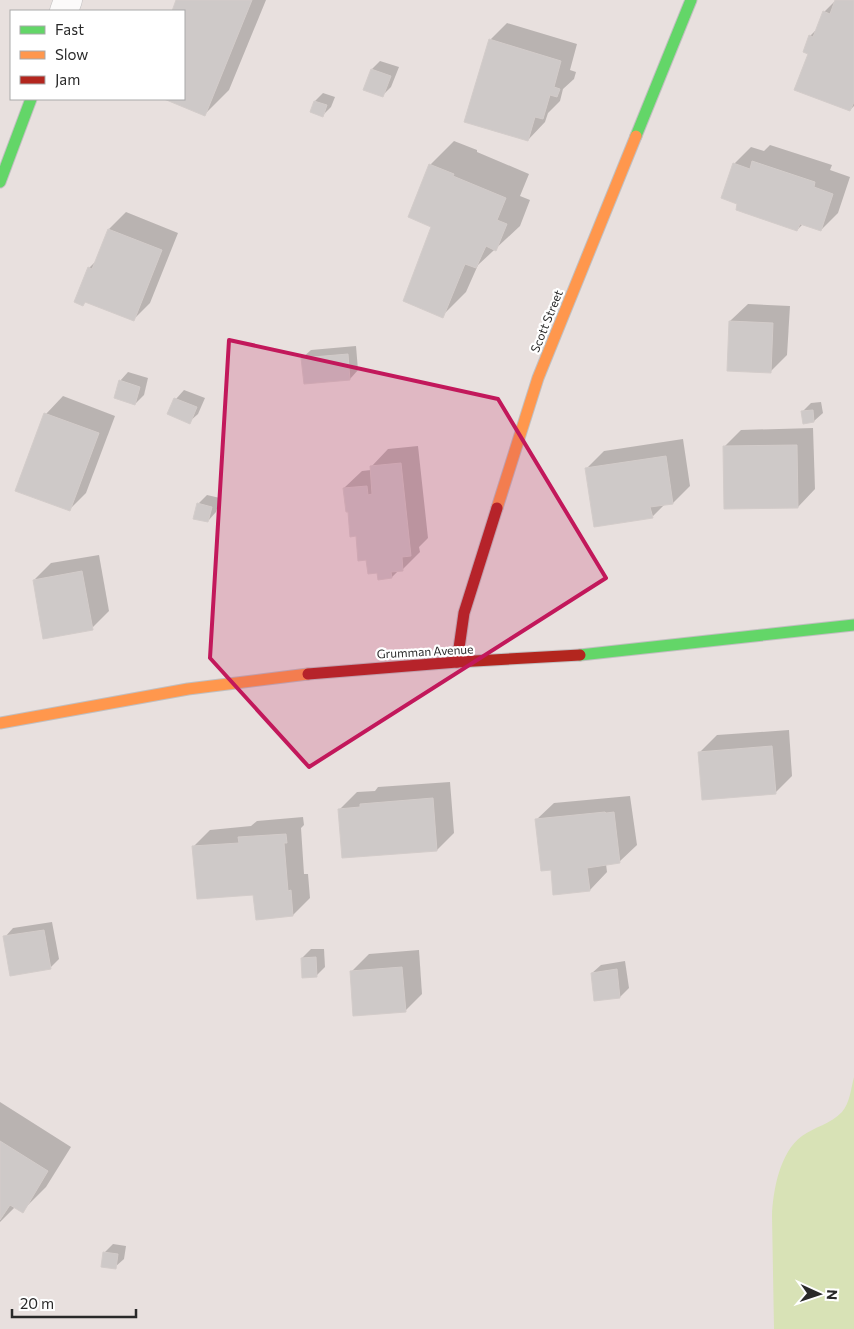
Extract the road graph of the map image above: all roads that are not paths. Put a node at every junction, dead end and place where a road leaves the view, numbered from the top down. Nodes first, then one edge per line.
1 (690, 0) edge
2 (31, 100) edge
3 (0, 182) edge
4 (854, 625) edge
5 (457, 662) junction
6 (0, 723) edge

1 - 5 street, Scott Street
2 - 3 street
4 - 5 street, Grumman Avenue
5 - 6 street, Grumman Avenue

